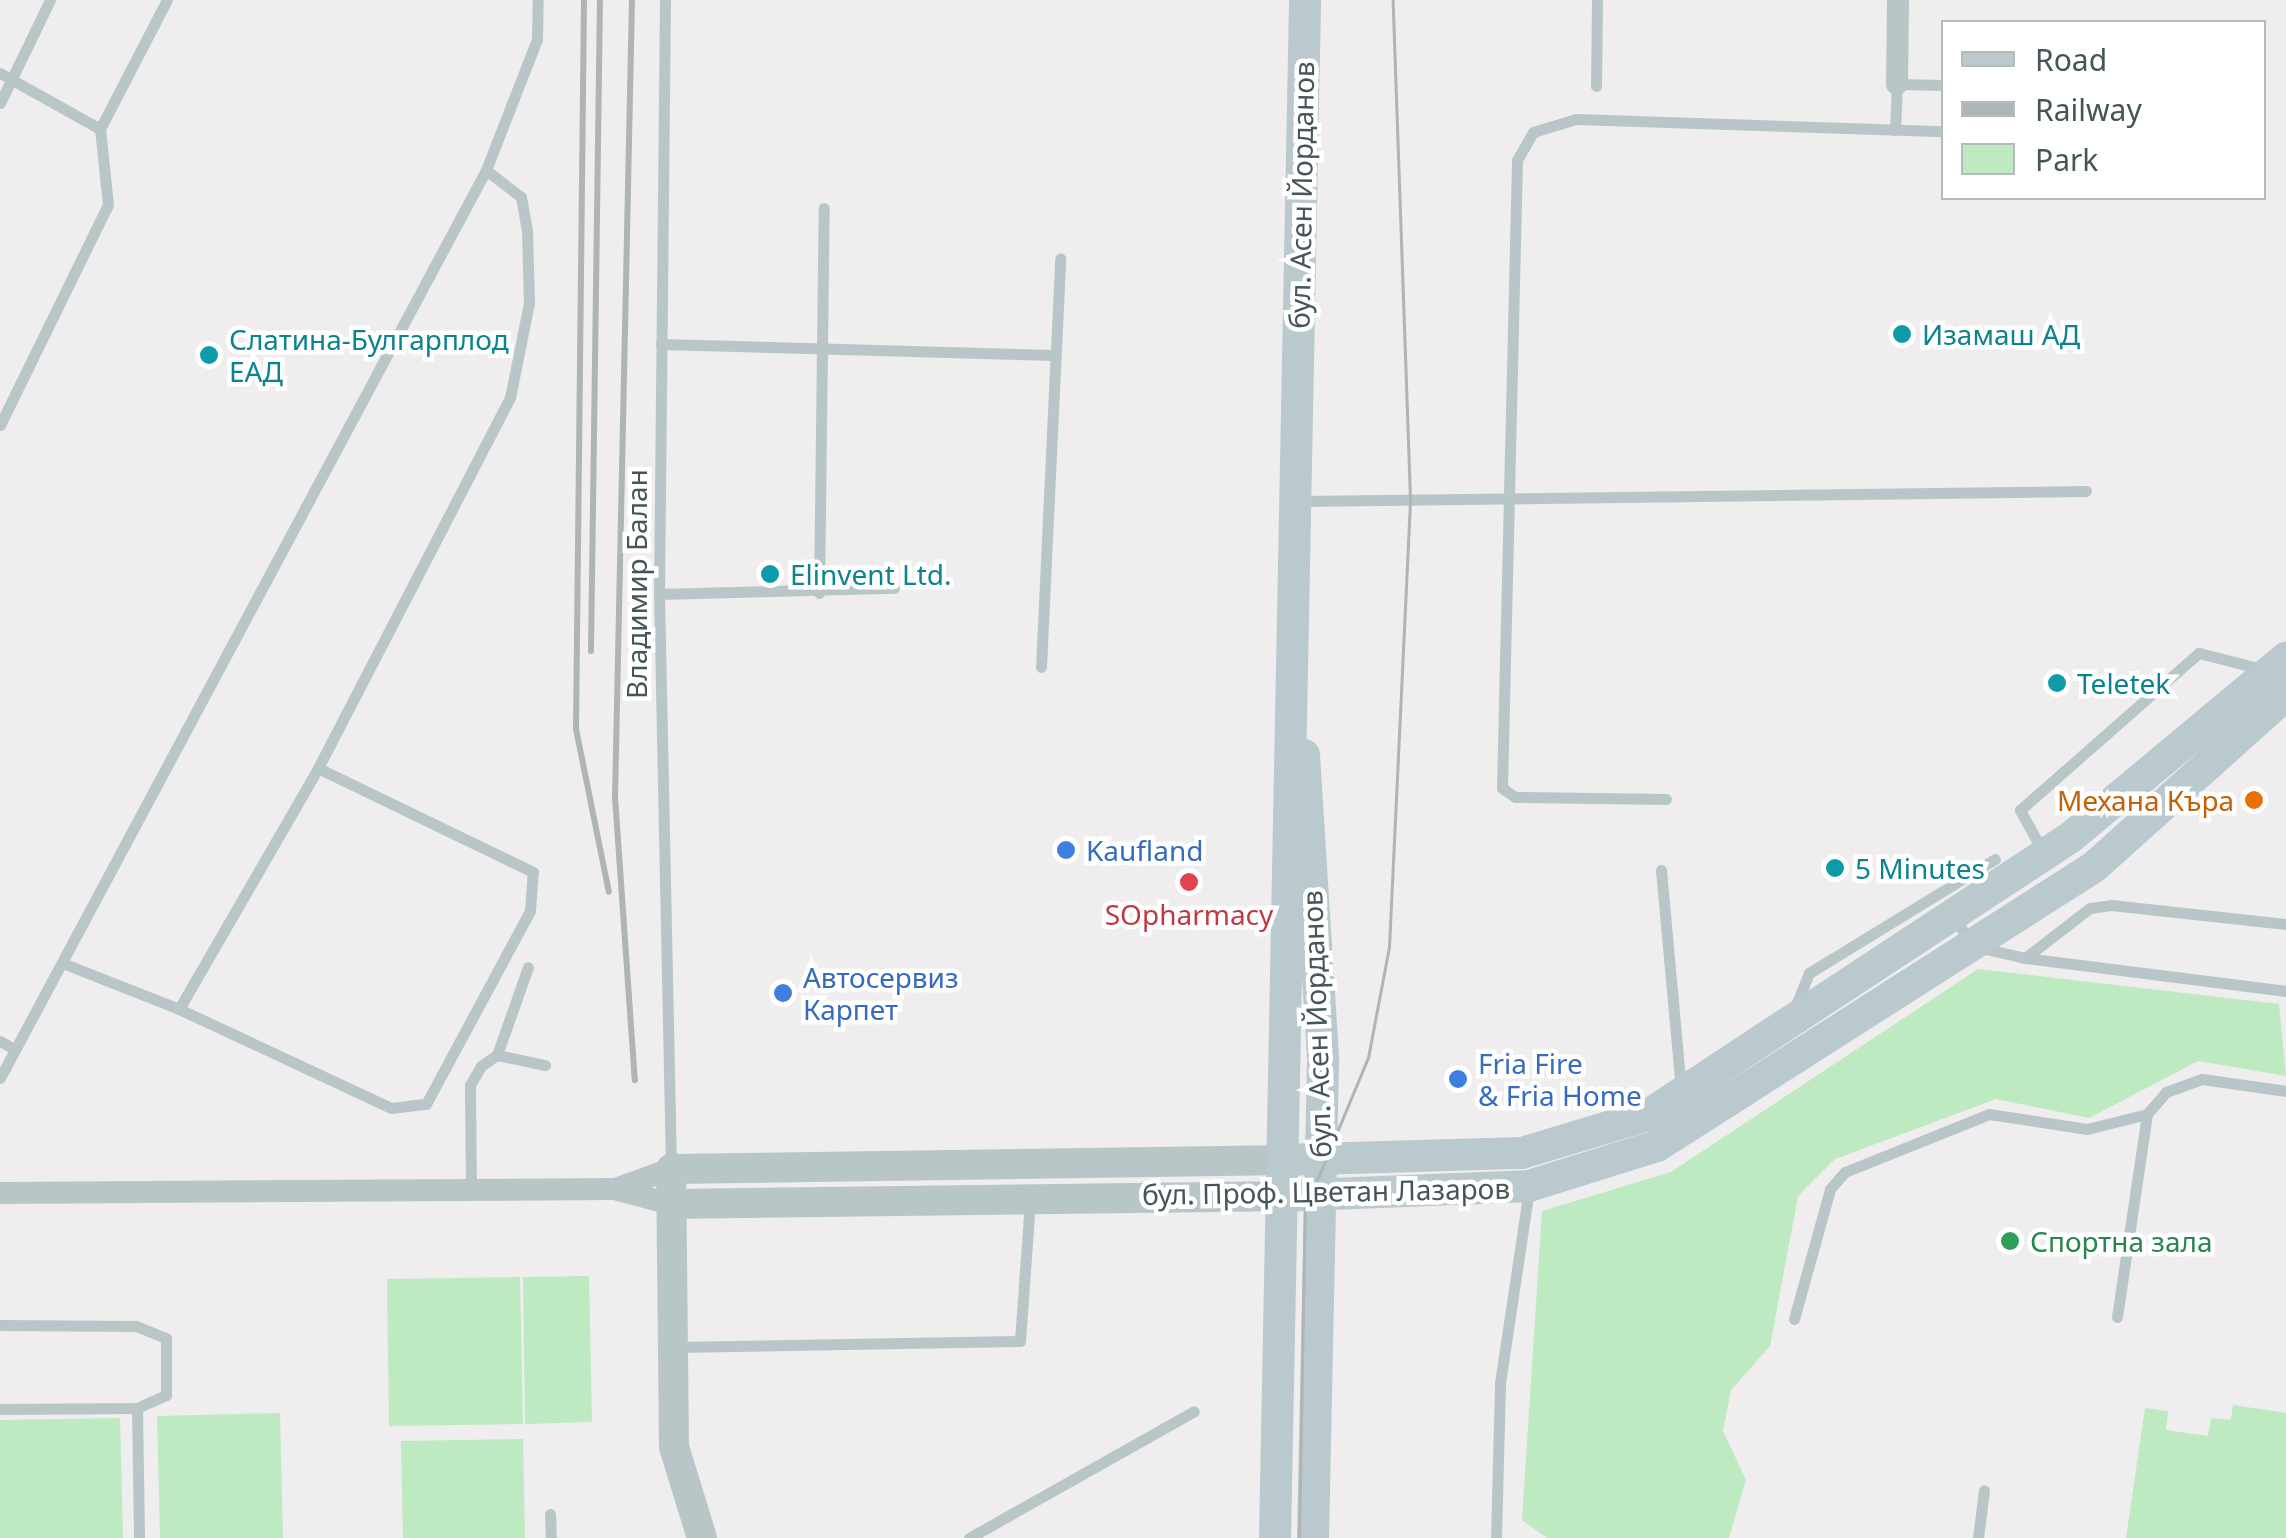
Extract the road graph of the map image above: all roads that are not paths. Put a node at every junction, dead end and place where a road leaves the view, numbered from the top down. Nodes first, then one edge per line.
1 (50, 0) edge
2 (168, 0) edge
3 (538, 0) edge
4 (665, 0) edge
5 (1305, 0) edge
6 (1596, 0) edge
7 (1898, 0) edge
8 (6, 76) edge
9 (1897, 84) junction
10 (1941, 85) edge
11 (1596, 86) dead end
12 (0, 103) edge
13 (100, 130) junction
14 (1896, 130) junction
15 (1941, 131) edge
16 (486, 170) junction
17 (824, 208) dead end
18 (1060, 258) dead end
19 (661, 344) junction
20 (822, 349) junction
21 (1055, 354) junction
22 (0, 425) edge
23 (2086, 492) dead end
24 (1504, 497) junction
25 (1296, 501) junction
26 (1294, 570) junction
27 (894, 588) dead end
28 (818, 592) junction
29 (659, 594) junction
30 (1041, 667) dead end
31 (2281, 675) edge
32 (318, 768) junction
33 (1666, 799) dead end
34 (2046, 856) junction
35 (1994, 860) dead end
36 (1661, 870) dead end
37 (2286, 924) edge
38 (1964, 933) junction
39 (2025, 958) junction
40 (64, 964) junction
41 (528, 967) dead end
42 (2286, 991) edge
43 (179, 1009) junction
44 (1788, 1028) junction
45 (0, 1041) edge
46 (14, 1048) junction
47 (497, 1055) junction
48 (545, 1065) dead end
49 (0, 1078) edge
50 (2286, 1091) edge
51 (1682, 1095) junction
52 (2147, 1114) junction
53 (1670, 1138) junction
54 (1321, 1159) junction
55 (1282, 1160) junction
56 (671, 1169) junction
57 (1529, 1186) junction
58 (615, 1189) junction
59 (471, 1190) junction
60 (0, 1193) edge
61 (1031, 1196) junction
62 (1281, 1196) junction
63 (1320, 1197) junction
64 (671, 1204) junction
65 (2118, 1317) dead end
66 (1794, 1319) dead end
67 (0, 1325) edge
68 (671, 1348) junction
69 (137, 1408) junction
70 (0, 1409) edge
71 (1194, 1411) dead end
72 (1984, 1490) dead end
73 (550, 1514) dead end
74 (139, 1538) edge
75 (551, 1538) edge
76 (702, 1538) edge
77 (969, 1538) edge
78 (1275, 1538) edge
79 (1313, 1538) edge
80 (1496, 1538) edge
81 (1978, 1538) edge

1 - 8 lane
2 - 13 lane
3 - 16 lane
4 - 19 lane, Владимир Балан
5 - 25 main road, бул. Асен Йорданов
6 - 11 lane
7 - 9 street
8 - 12 lane
8 - 13 lane
9 - 10 lane
9 - 14 lane
13 - 22 lane
14 - 15 lane
14 - 24 lane
16 - 32 lane
16 - 40 lane
17 - 20 lane
18 - 21 lane
19 - 20 lane
19 - 29 lane, Владимир Балан
20 - 21 lane
20 - 28 lane
21 - 30 lane
23 - 24 lane
24 - 25 lane
24 - 33 lane
25 - 26 main road, бул. Асен Йорданов
26 - 54 main road, бул. Асен Йорданов
26 - 55 main road, бул. Асен Йорданов
27 - 28 lane
28 - 29 lane
29 - 56 lane, Владимир Балан
31 - 34 main road, бул. Проф. Цветан Лазаров
31 - 34 lane
31 - 38 main road, бул. Проф. Цветан Лазаров
32 - 43 lane
32 - 43 lane
34 - 38 main road, бул. Проф. Цветан Лазаров
35 - 44 lane
36 - 51 lane
37 - 39 lane
38 - 39 lane
38 - 44 main road, бул. Проф. Цветан Лазаров
38 - 53 main road, бул. Проф. Цветан Лазаров
39 - 42 lane
40 - 43 lane
40 - 46 lane
41 - 47 lane
44 - 51 main road, бул. Проф. Цветан Лазаров
45 - 46 lane
46 - 49 lane
47 - 48 lane
47 - 59 lane
50 - 52 lane
51 - 53 lane
51 - 54 main road, бул. Проф. Цветан Лазаров
52 - 65 lane
52 - 66 lane
53 - 57 main road, бул. Проф. Цветан Лазаров
54 - 55 main road, бул. Проф. Цветан Лазаров
54 - 63 main road, бул. Асен Йорданов
55 - 56 street, бул. Проф. Цветан Лазаров
55 - 62 main road, бул. Асен Йорданов
56 - 58 street
56 - 64 street
57 - 63 main road, бул. Проф. Цветан Лазаров
57 - 80 lane
58 - 59 street
58 - 64 street
59 - 60 street
61 - 62 street, бул. Проф. Цветан Лазаров
61 - 64 street, бул. Проф. Цветан Лазаров
61 - 68 lane
62 - 63 main road, бул. Проф. Цветан Лазаров
62 - 78 main road, бул. Асен Йорданов
63 - 79 main road, бул. Асен Йорданов
64 - 68 street
67 - 69 lane
68 - 76 street
69 - 70 lane
69 - 74 lane
71 - 77 lane
72 - 81 lane
73 - 75 lane

